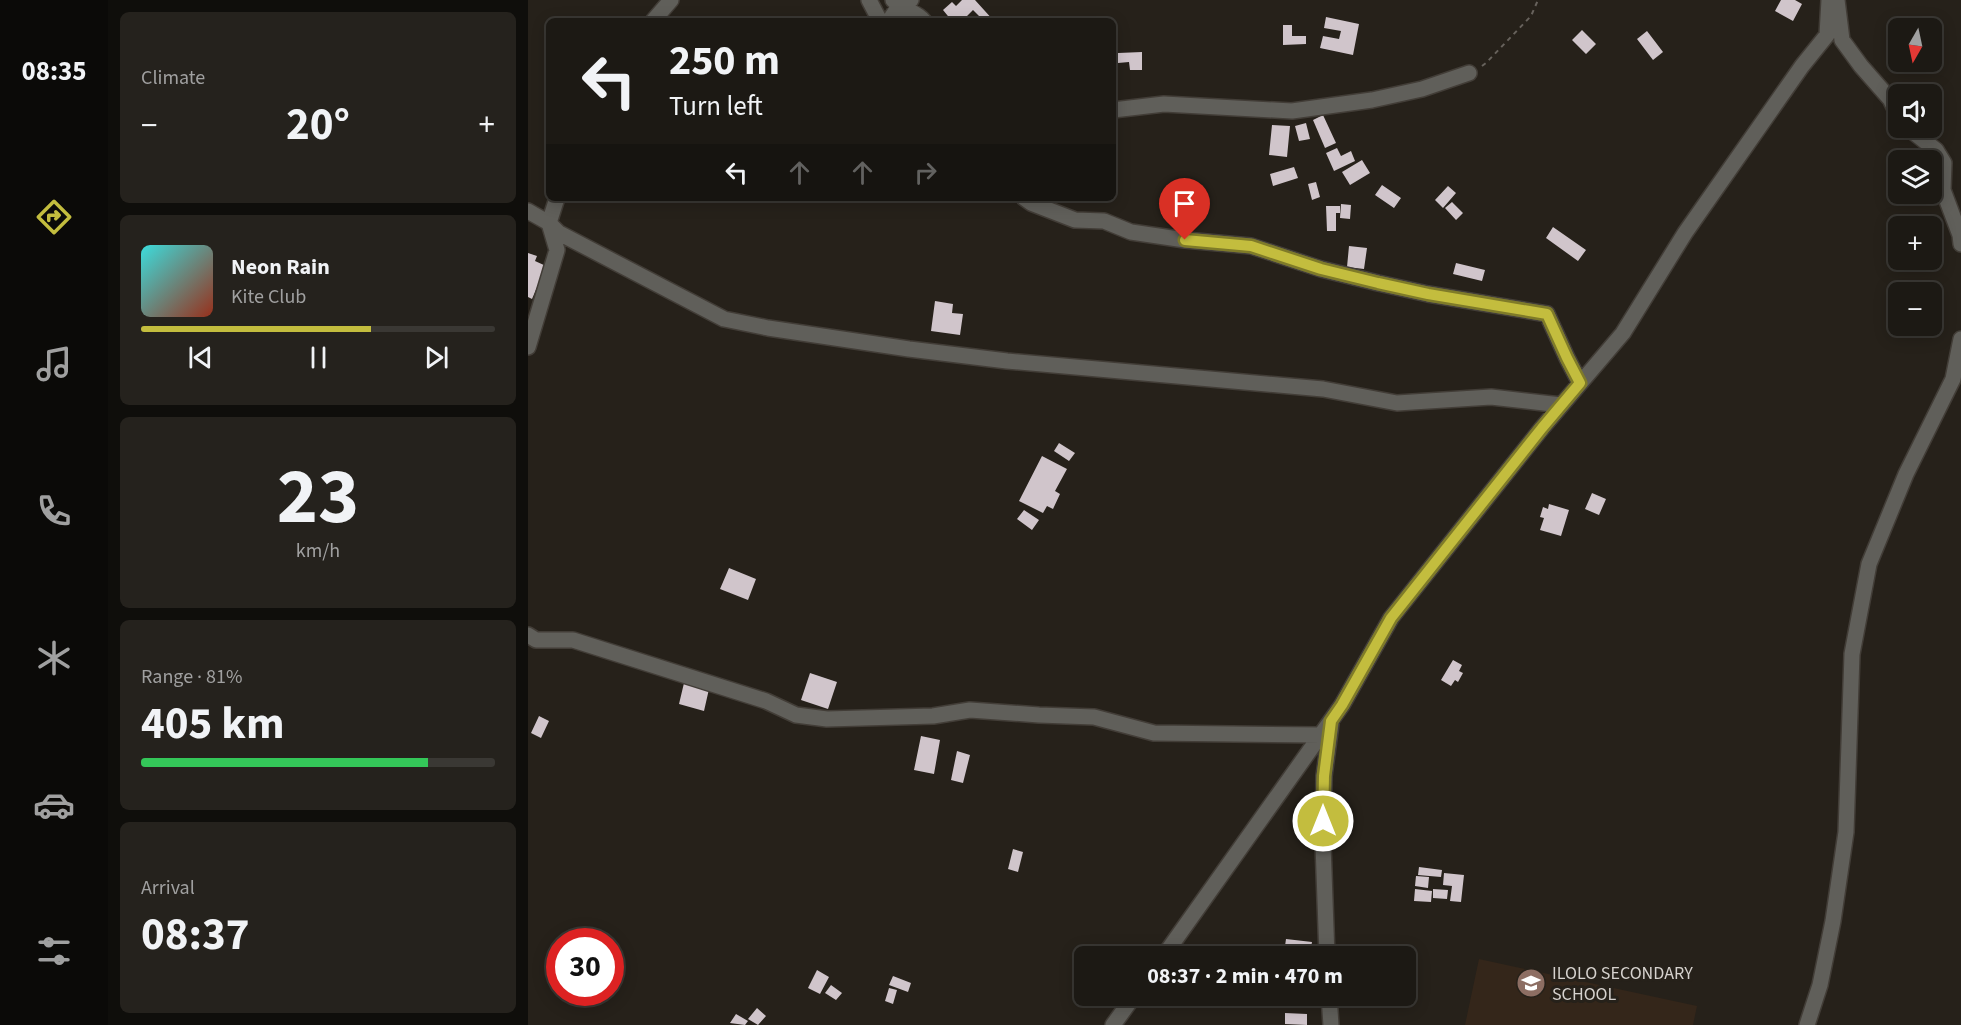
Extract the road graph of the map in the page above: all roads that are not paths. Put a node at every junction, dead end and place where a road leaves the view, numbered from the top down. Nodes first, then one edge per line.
1 (671, 0) edge
2 (869, 0) edge
3 (1829, 0) edge
4 (1837, 0) edge
5 (901, 2) edge
6 (656, 18) edge
7 (878, 18) edge
8 (891, 18) edge
9 (922, 18) edge
10 (1469, 73) road end
11 (1888, 97) edge
12 (1116, 110) edge
13 (1921, 138) edge
14 (556, 201) edge
15 (1028, 201) edge
16 (528, 212) edge
17 (549, 223) junction
18 (1961, 243) edge
19 (1961, 339) edge
20 (528, 347) edge
21 (1580, 383) junction
22 (1561, 405) junction
23 (528, 635) edge
24 (1331, 721) junction
25 (1322, 735) junction
26 (1171, 946) edge
27 (1327, 946) edge
28 (1127, 1006) edge
29 (1330, 1006) edge
30 (1113, 1025) edge
31 (1331, 1025) edge
32 (1807, 1025) edge

1 - 6 street
2 - 7 street
3 - 21 street
4 - 11 street
5 - 8 street
5 - 9 street
10 - 12 street
13 - 18 street
14 - 17 street
15 - 21 street
16 - 17 street
17 - 20 street
17 - 22 street
19 - 32 street
21 - 22 street
22 - 24 street
23 - 25 street
24 - 25 street
24 - 27 street
25 - 26 street
28 - 30 street
29 - 31 street

